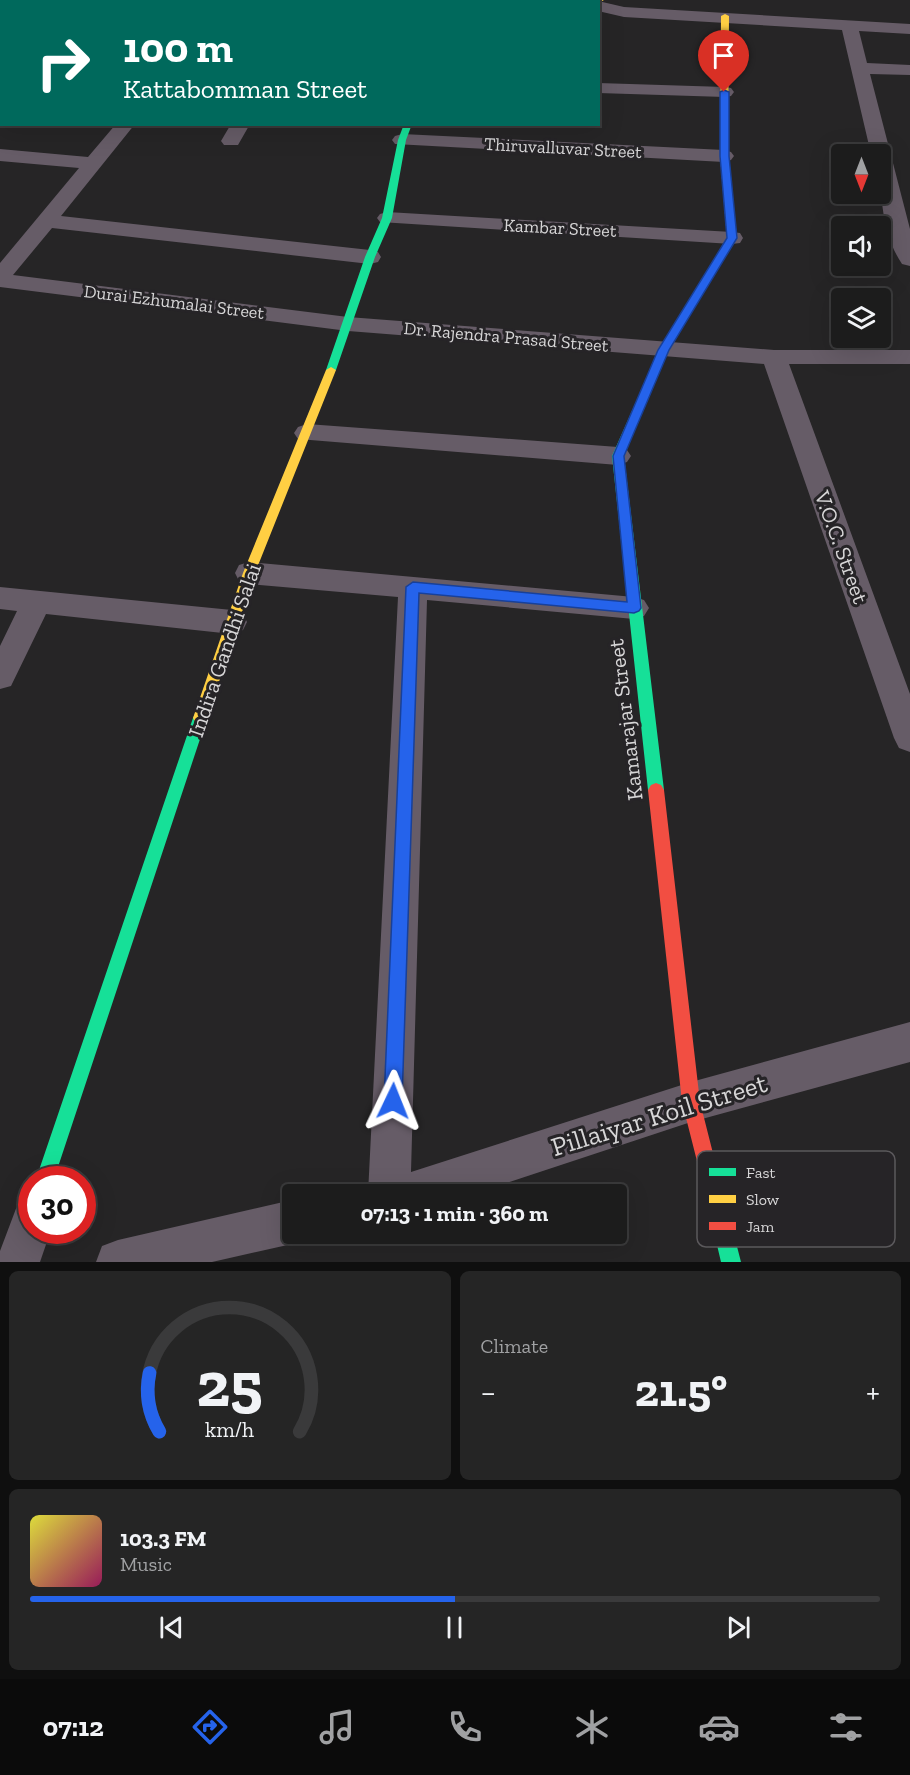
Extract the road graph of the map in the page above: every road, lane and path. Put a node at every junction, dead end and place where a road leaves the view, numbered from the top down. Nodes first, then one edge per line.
1 (600, 6) edge
2 (725, 16) junction
3 (849, 25) junction
4 (910, 29) edge
5 (860, 68) junction
6 (910, 70) edge
7 (600, 88) edge
8 (724, 92) junction
9 (124, 126) edge
10 (405, 132) edge
11 (0, 155) edge
12 (724, 156) junction
13 (95, 164) junction
14 (387, 218) junction
15 (46, 221) junction
16 (905, 228) edge
17 (732, 238) junction
18 (370, 257) junction
19 (910, 259) edge
20 (0, 278) edge
21 (348, 324) junction
22 (664, 350) junction
23 (774, 357) junction
24 (910, 357) edge
25 (306, 433) junction
26 (618, 456) junction
27 (249, 573) junction
28 (413, 587) junction
29 (0, 598) edge
30 (36, 603) junction
31 (634, 608) junction
32 (232, 622) junction
33 (0, 677) edge
34 (910, 738) edge
35 (910, 1042) edge
36 (691, 1102) junction
37 (703, 1151) edge
38 (49, 1166) edge
39 (389, 1184) edge
40 (440, 1184) edge
41 (282, 1224) edge
42 (24, 1244) edge
43 (727, 1247) edge
44 (18, 1262) edge
45 (118, 1262) edge
46 (731, 1262) edge

1 - 2 street
2 - 3 street
2 - 8 street
3 - 4 street
3 - 5 street
5 - 6 street
5 - 16 street
7 - 8 street
8 - 12 street
9 - 13 street
10 - 12 street, Thiruvalluvar Street
10 - 14 street, Indira Gandhi Salai
11 - 13 street
12 - 17 street
13 - 15 street
14 - 17 street, Kambar Street
14 - 18 street, Indira Gandhi Salai
15 - 18 street
15 - 20 street
16 - 19 street
17 - 22 street, Kamarajar Street
18 - 21 street, Indira Gandhi Salai
20 - 21 street, Durai Ezhumalai Street
21 - 22 street, Dr. Rajendra Prasad Street
21 - 25 street, Indira Gandhi Salai
22 - 23 street, Dr. Rajendra Prasad Street
22 - 26 street, Kamarajar Street
23 - 24 street, Dr. Rajendra Prasad Street
23 - 34 street, V.O.C. Street
25 - 26 street
25 - 27 street, Indira Gandhi Salai
26 - 31 street, Kamarajar Street
27 - 28 street
27 - 32 street, Indira Gandhi Salai
28 - 31 street
28 - 39 street
29 - 30 street
30 - 32 street
30 - 33 street
31 - 36 street, Kamarajar Street
32 - 38 street, Indira Gandhi Salai
35 - 36 street, Pillaiyar Koil Street
36 - 37 street, Kamarajar Street
36 - 40 street, Pillaiyar Koil Street
41 - 45 street
42 - 44 street
43 - 46 street, Kamarajar Street

